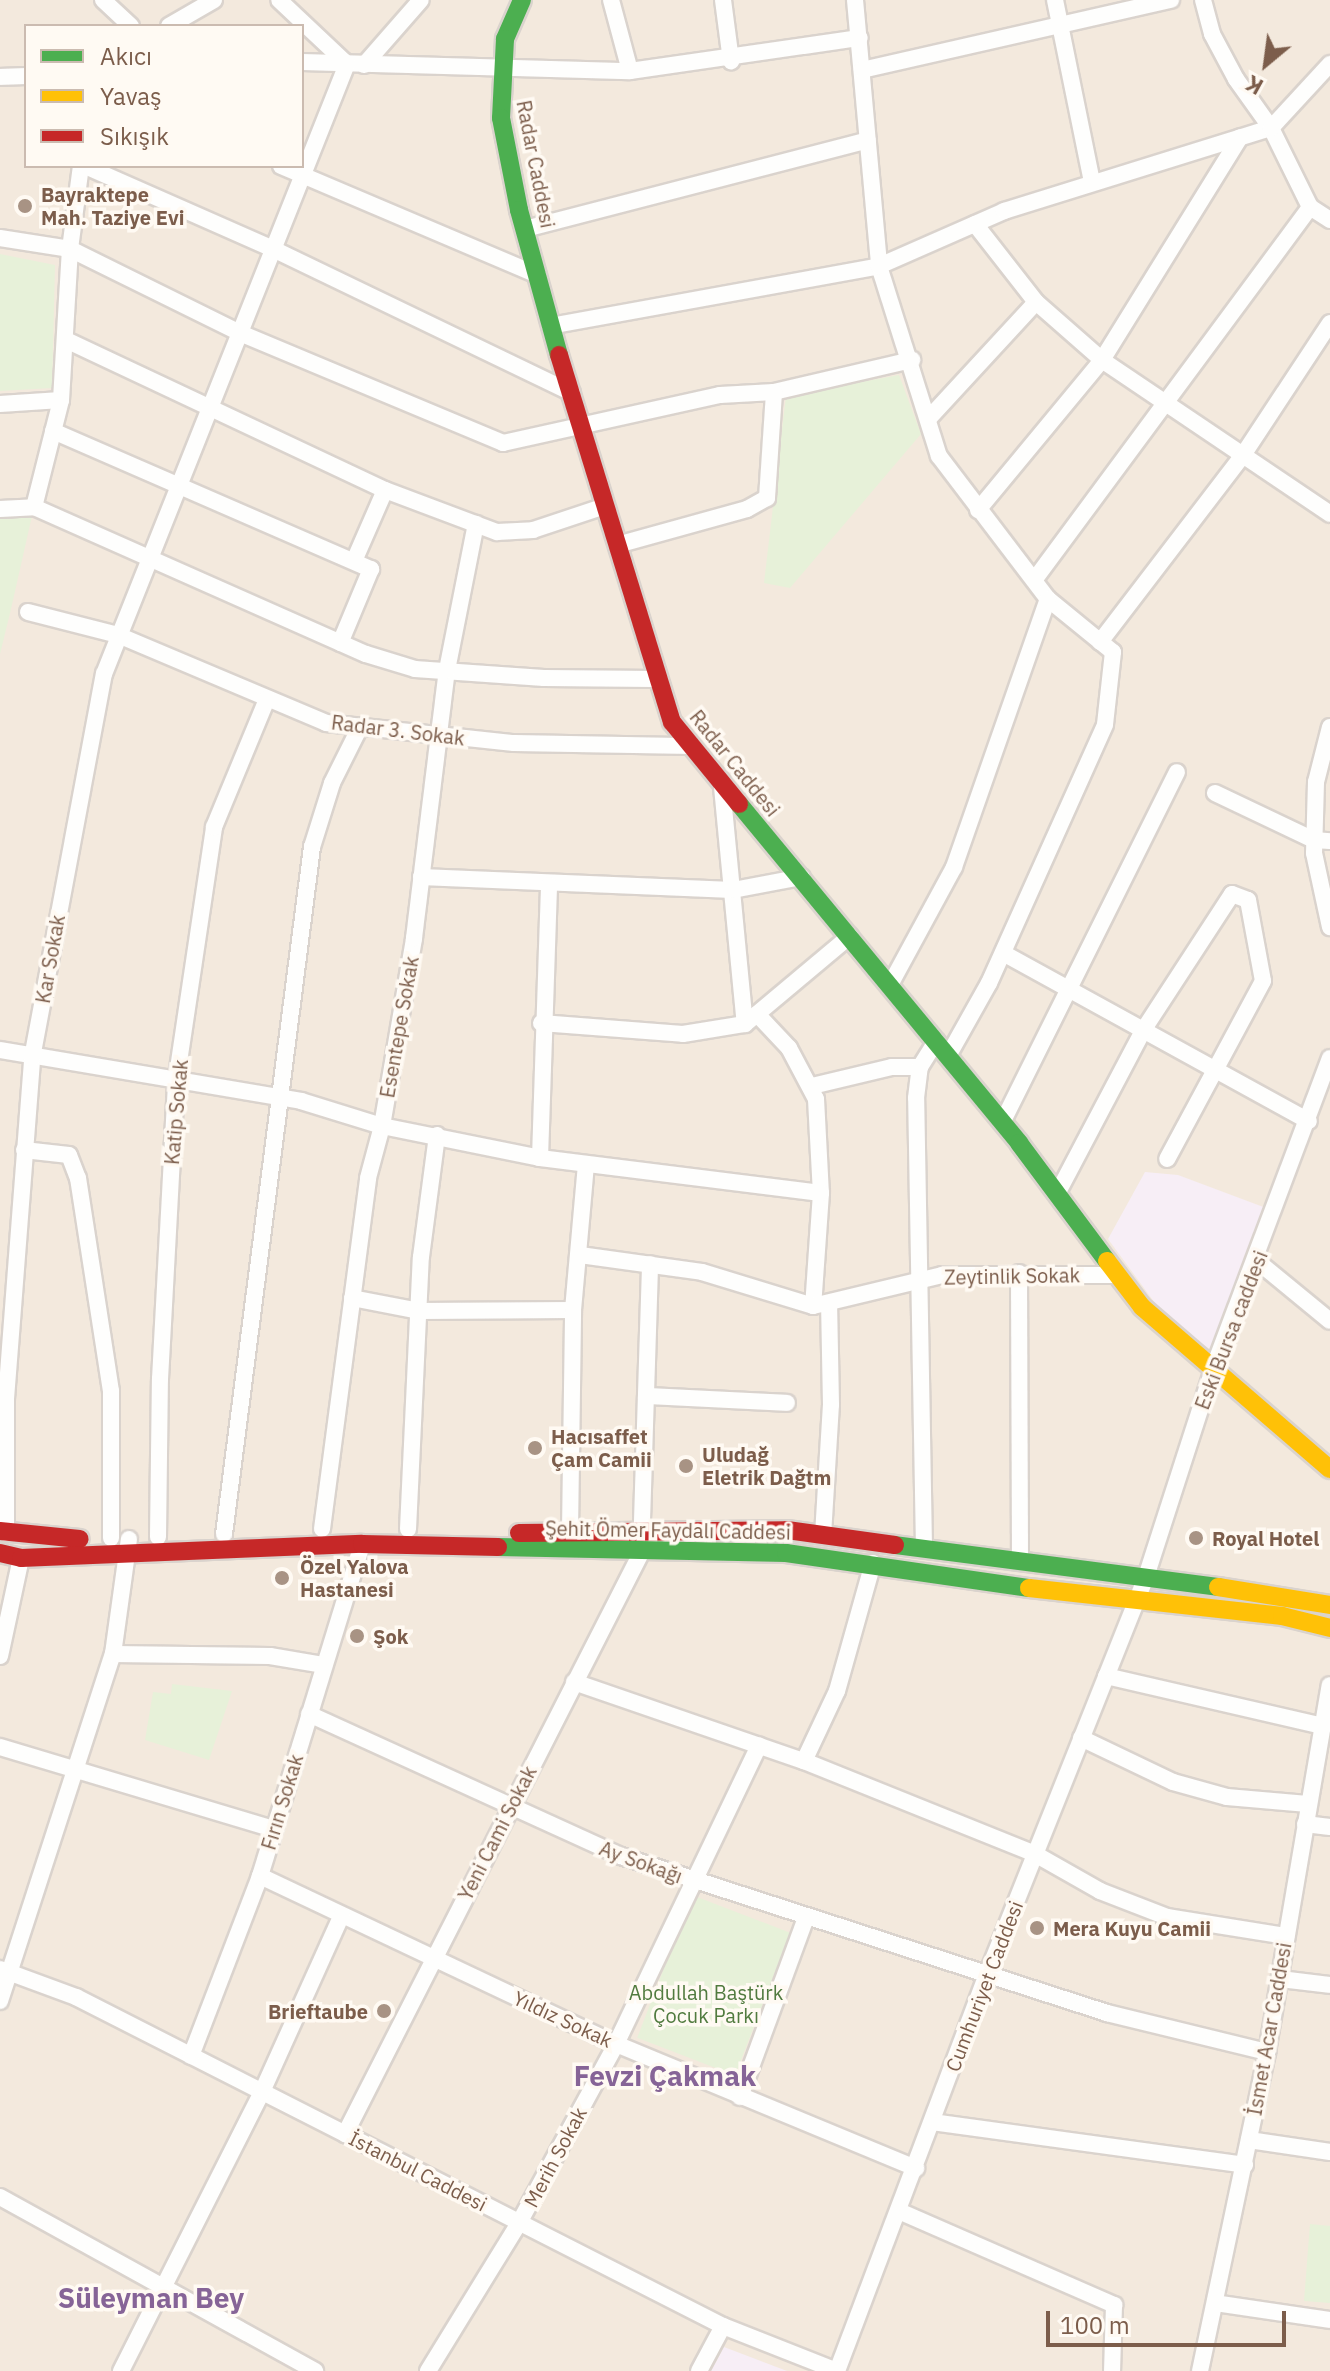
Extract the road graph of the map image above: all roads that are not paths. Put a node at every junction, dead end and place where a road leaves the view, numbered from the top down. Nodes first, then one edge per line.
1 (103, 0) edge
2 (214, 0) edge
3 (279, 0) edge
4 (421, 0) edge
5 (522, 0) edge
6 (611, 0) edge
7 (723, 0) edge
8 (855, 0) edge
9 (1055, 0) edge
10 (1171, 0) edge
11 (1203, 0) edge
12 (129, 24) edge
13 (172, 24) edge
14 (1060, 26) junction
15 (860, 38) junction
16 (731, 61) junction
17 (304, 62) edge
18 (347, 64) junction
19 (1330, 64) edge
20 (364, 65) junction
21 (0, 69) edge
22 (862, 70) junction
23 (500, 71) junction
24 (630, 71) junction
25 (14, 77) edge
26 (1271, 128) junction
27 (1240, 137) junction
28 (868, 140) junction
29 (83, 168) edge
30 (88, 168) edge
31 (286, 168) edge
32 (303, 175) junction
33 (1092, 182) junction
34 (1310, 207) junction
35 (1330, 220) edge
36 (975, 224) junction
37 (525, 229) junction
38 (0, 238) edge
39 (70, 249) junction
40 (273, 249) junction
41 (879, 266) junction
42 (538, 275) junction
43 (1036, 302) junction
44 (1330, 323) edge
45 (550, 326) junction
46 (240, 333) junction
47 (66, 340) junction
48 (912, 360) junction
49 (1102, 360) junction
50 (774, 392) junction
51 (572, 393) junction
52 (61, 400) junction
53 (1166, 403) junction
54 (0, 404) edge
55 (212, 408) junction
56 (930, 417) junction
57 (579, 427) junction
58 (53, 431) junction
59 (1243, 455) junction
60 (181, 484) junction
61 (385, 490) junction
62 (605, 506) junction
63 (34, 507) junction
64 (0, 509) edge
65 (978, 510) junction
66 (1330, 514) edge
67 (476, 524) junction
68 (617, 545) junction
69 (150, 559) junction
70 (354, 561) junction
71 (1035, 579) junction
72 (1048, 599) junction
73 (28, 612) dead end
74 (118, 635) junction
75 (1100, 642) junction
76 (340, 643) junction
77 (447, 670) junction
78 (655, 679) junction
79 (267, 699) junction
80 (360, 727) junction
81 (1330, 727) edge
82 (440, 737) junction
83 (693, 746) junction
84 (1177, 772) dead end
85 (722, 787) junction
86 (1215, 793) dead end
87 (1322, 840) edge
88 (421, 877) junction
89 (802, 877) junction
90 (549, 885) junction
91 (733, 890) junction
92 (1330, 927) edge
93 (850, 936) junction
94 (1003, 953) junction
95 (890, 985) junction
96 (1070, 994) junction
97 (751, 1019) junction
98 (541, 1023) junction
99 (1144, 1029) junction
100 (936, 1041) junction
101 (0, 1050) edge
102 (948, 1056) junction
103 (32, 1058) junction
104 (1330, 1058) edge
105 (920, 1067) junction
106 (1216, 1069) junction
107 (176, 1082) junction
108 (812, 1086) junction
109 (277, 1097) junction
110 (1309, 1121) junction
111 (1002, 1123) junction
112 (382, 1126) junction
113 (437, 1135) junction
114 (24, 1150) junction
115 (540, 1158) junction
116 (1167, 1159) dead end
117 (586, 1165) junction
118 (821, 1193) junction
119 (1057, 1194) junction
120 (580, 1255) junction
121 (1257, 1261) junction
122 (650, 1264) junction
123 (1019, 1273) junction
124 (1118, 1275) junction
125 (921, 1280) junction
126 (352, 1298) junction
127 (821, 1304) junction
128 (573, 1310) junction
129 (419, 1311) junction
130 (1330, 1321) edge
131 (1213, 1369) junction
132 (646, 1396) junction
133 (787, 1403) dead end
134 (1330, 1469) edge
135 (322, 1529) junction
136 (408, 1529) junction
137 (641, 1530) junction
138 (3, 1532) edge
139 (570, 1532) junction
140 (224, 1534) junction
141 (823, 1535) junction
142 (158, 1537) junction
143 (123, 1544) junction
144 (362, 1544) junction
145 (924, 1548) junction
146 (0, 1553) edge
147 (641, 1553) junction
148 (21, 1558) junction
149 (1020, 1561) junction
150 (873, 1563) junction
151 (1145, 1580) junction
152 (1135, 1603) junction
153 (1330, 1605) edge
154 (1330, 1628) edge
155 (113, 1654) junction
156 (0, 1656) edge
157 (324, 1665) junction
158 (1106, 1676) junction
159 (574, 1682) junction
160 (1330, 1685) edge
161 (309, 1714) junction
162 (1323, 1726) junction
163 (1081, 1738) junction
164 (759, 1746) junction
165 (0, 1747) edge
166 (804, 1761) junction
167 (77, 1771) junction
168 (1308, 1804) junction
169 (510, 1807) junction
170 (1305, 1824) junction
171 (1330, 1827) edge
172 (273, 1829) junction
173 (1035, 1854) junction
174 (260, 1876) junction
175 (693, 1881) junction
176 (342, 1915) junction
177 (806, 1918) junction
178 (1286, 1936) junction
179 (432, 1958) junction
180 (6, 1971) edge
181 (988, 1972) junction
182 (1280, 1979) junction
183 (1330, 1985) edge
184 (0, 2001) edge
185 (616, 2044) junction
186 (1267, 2052) junction
187 (191, 2056) junction
188 (261, 2094) junction
189 (740, 2097) junction
190 (932, 2122) junction
191 (345, 2134) junction
192 (1249, 2140) junction
193 (1330, 2152) edge
194 (1245, 2165) junction
195 (916, 2168) junction
196 (0, 2197) edge
197 (899, 2211) junction
198 (519, 2223) junction
199 (166, 2285) junction
200 (1215, 2303) junction
201 (1330, 2320) edge
202 (723, 2326) junction
203 (121, 2371) edge
204 (315, 2371) edge
205 (428, 2371) edge
206 (699, 2371) edge
207 (837, 2371) edge
208 (1112, 2371) edge
209 (1200, 2371) edge

1 - 12 street
2 - 13 street
3 - 18 street
4 - 20 street
5 - 23 main road, Radar Caddesi
6 - 24 street
7 - 16 street
8 - 15 street
9 - 14 street
10 - 14 street
11 - 26 street
14 - 22 street
14 - 33 street
15 - 16 street
15 - 22 street
16 - 24 street
17 - 18 street
18 - 20 street
18 - 32 street, Kar Sokak
19 - 26 street
20 - 23 street
21 - 25 street
22 - 28 street
23 - 24 street
23 - 37 main road, Radar Caddesi
26 - 27 street
26 - 34 street
27 - 33 street
27 - 49 street
28 - 37 street
28 - 41 street
29 - 39 street
30 - 40 street
31 - 32 street
32 - 40 street, Kar Sokak
32 - 42 street
33 - 36 street
34 - 35 street
34 - 53 street
36 - 41 street
36 - 43 street
37 - 42 main road, Radar Caddesi
38 - 39 street
39 - 46 street
39 - 47 street
40 - 46 street, Kar Sokak
40 - 51 street
41 - 45 street
41 - 48 street
42 - 45 main road, Radar Caddesi
43 - 49 street
43 - 56 street
44 - 59 street
45 - 51 main road, Radar Caddesi
46 - 55 street, Kar Sokak
46 - 57 street
47 - 52 street
47 - 55 street
48 - 50 street
48 - 56 street
49 - 53 street
49 - 65 street
50 - 57 street
50 - 68 street
51 - 57 main road, Radar Caddesi
52 - 54 street
52 - 58 street
53 - 59 street
53 - 71 street
55 - 60 street, Kar Sokak
55 - 61 street
56 - 65 street
57 - 62 main road, Radar Caddesi
58 - 60 street
58 - 63 street
59 - 66 street
59 - 75 street
60 - 69 street, Kar Sokak
60 - 70 street
61 - 67 street
61 - 70 street
62 - 67 street
62 - 68 main road, Radar Caddesi
63 - 64 street
63 - 69 street
65 - 71 street
67 - 77 street, Esentepe Sokak
68 - 78 main road, Radar Caddesi
69 - 74 street, Kar Sokak
69 - 76 street
70 - 76 street
71 - 72 street
72 - 75 street
72 - 95 street
73 - 74 street, Radar 3. Sokak
74 - 79 street, Radar 3. Sokak
74 - 103 street, Kar Sokak
75 - 94 street
76 - 77 street
77 - 78 street
77 - 82 street, Esentepe Sokak
78 - 83 main road, Radar Caddesi
79 - 80 street, Radar 3. Sokak
79 - 107 street, Katip Sokak
80 - 82 street, Radar 3. Sokak
80 - 109 street
81 - 87 street
82 - 83 street, Radar 3. Sokak
82 - 88 street, Esentepe Sokak
83 - 85 main road, Radar Caddesi
84 - 96 street
85 - 89 main road, Radar Caddesi
85 - 91 street
86 - 87 street
87 - 92 street
88 - 90 street
88 - 112 street, Esentepe Sokak
89 - 91 street
89 - 93 main road, Radar Caddesi
90 - 91 street
90 - 98 street
91 - 97 street
93 - 95 main road, Radar Caddesi
93 - 97 street
94 - 96 street
94 - 102 street
95 - 100 main road, Radar Caddesi
96 - 99 street
96 - 111 street
97 - 98 street
97 - 108 street
98 - 115 street
99 - 106 street
99 - 106 street
99 - 119 street
100 - 102 main road, Radar Caddesi
100 - 105 street
101 - 103 street
102 - 111 main road, Radar Caddesi
103 - 107 street
103 - 114 street, Kar Sokak
104 - 110 street, Eski Bursa caddesi
105 - 108 street
105 - 125 street
106 - 110 street
106 - 116 street
107 - 109 street
107 - 142 street, Katip Sokak
108 - 118 street
109 - 112 street
109 - 140 street
110 - 121 street, Eski Bursa caddesi
111 - 119 main road, Radar Caddesi
112 - 113 street
112 - 126 street, Esentepe Sokak
113 - 115 street
113 - 129 street
114 - 138 street, Kar Sokak
114 - 143 street
115 - 117 street
117 - 118 street
117 - 120 street
118 - 127 street
119 - 124 main road, Radar Caddesi
120 - 122 street
120 - 128 street
121 - 130 street
121 - 131 street, Eski Bursa caddesi
122 - 127 street
122 - 132 street, Yeni Cami Sokak
123 - 124 street, Zeytinlik Sokak
123 - 125 street, Zeytinlik Sokak
123 - 149 street
124 - 131 main road, Radar Caddesi
125 - 127 street, Zeytinlik Sokak
125 - 145 street
126 - 129 street
126 - 135 street, Esentepe Sokak
127 - 141 street
128 - 129 street
128 - 139 street
129 - 136 street
131 - 134 main road, Radar Caddesi
131 - 151 street, Eski Bursa caddesi
132 - 133 street
132 - 137 street, Yeni Cami Sokak
135 - 136 main road, Şehit Ömer Faydalı Caddesi
135 - 140 main road, Şehit Ömer Faydalı Caddesi
136 - 139 main road, Şehit Ömer Faydalı Caddesi
137 - 139 main road, Şehit Ömer Faydalı Caddesi
137 - 141 main road, Şehit Ömer Faydalı Caddesi
137 - 147 street, Yeni Cami Sokak
138 - 143 main road, Şehit Ömer Faydalı Caddesi
140 - 142 main road, Şehit Ömer Faydalı Caddesi
141 - 145 main road, Şehit Ömer Faydalı Caddesi
142 - 143 main road, Şehit Ömer Faydalı Caddesi
143 - 144 main road, Şehit Ömer Faydalı Caddesi
143 - 148 main road, Şehit Ömer Faydalı Caddesi
143 - 155 street
144 - 147 main road, Şehit Ömer Faydalı Caddesi
144 - 157 street, Fırın Sokak
145 - 149 main road, Şehit Ömer Faydalı Caddesi
146 - 148 main road, Şehit Ömer Faydalı Caddesi
147 - 150 main road, Şehit Ömer Faydalı Caddesi
147 - 159 street, Yeni Cami Sokak
148 - 156 street
149 - 151 main road, Şehit Ömer Faydalı Caddesi
150 - 152 main road, Şehit Ömer Faydalı Caddesi
150 - 166 street
151 - 152 street, Eski Bursa caddesi
151 - 153 main road, Şehit Ömer Faydalı Caddesi
152 - 154 main road, Şehit Ömer Faydalı Caddesi
152 - 158 street, Cumhuriyet Caddesi
155 - 157 street
155 - 167 street
157 - 161 street, Fırın Sokak
158 - 162 street
158 - 163 street, Cumhuriyet Caddesi
159 - 164 street
159 - 169 street, Yeni Cami Sokak
160 - 162 street, İsmet Acar Caddesi
161 - 169 street, Ay Sokağı
161 - 172 street, Fırın Sokak
162 - 168 street, İsmet Acar Caddesi
163 - 168 street
163 - 173 street, Cumhuriyet Caddesi
164 - 166 street
164 - 175 street, Merih Sokak
165 - 167 street
166 - 173 street
167 - 172 street
167 - 180 street
168 - 170 street, İsmet Acar Caddesi
169 - 175 street, Ay Sokağı
169 - 179 street, Yeni Cami Sokak
170 - 171 street
170 - 178 street, İsmet Acar Caddesi
172 - 174 street, Fırın Sokak
173 - 178 street
173 - 181 street, Cumhuriyet Caddesi
174 - 176 street, Yıldız Sokak
174 - 187 street, Fırın Sokak
175 - 177 street, Ay Sokağı
175 - 185 street, Merih Sokak
176 - 179 street, Yıldız Sokak
176 - 188 street
177 - 181 street, Ay Sokağı
177 - 189 street
178 - 182 street, İsmet Acar Caddesi
179 - 185 street, Yıldız Sokak
179 - 191 street, Yeni Cami Sokak
180 - 184 street
180 - 187 street, İstanbul Caddesi
181 - 186 street, Ay Sokağı
181 - 190 street, Cumhuriyet Caddesi
182 - 183 street
182 - 186 street, İsmet Acar Caddesi
185 - 189 street, Yıldız Sokak
185 - 198 street, Merih Sokak
186 - 192 street, İsmet Acar Caddesi
187 - 188 street, İstanbul Caddesi
188 - 191 street, İstanbul Caddesi
188 - 199 street
189 - 195 street, Yıldız Sokak
190 - 194 street
190 - 195 street, Cumhuriyet Caddesi
191 - 198 street, İstanbul Caddesi
192 - 193 street
192 - 194 street, İsmet Acar Caddesi
194 - 200 street, İsmet Acar Caddesi
195 - 197 street, Cumhuriyet Caddesi
196 - 199 street
197 - 207 street, Cumhuriyet Caddesi
197 - 208 street
198 - 202 street, İstanbul Caddesi
198 - 205 street, Merih Sokak
199 - 203 street
199 - 204 street
200 - 201 street
200 - 209 street, İsmet Acar Caddesi
202 - 206 street
202 - 207 street, İstanbul Caddesi

